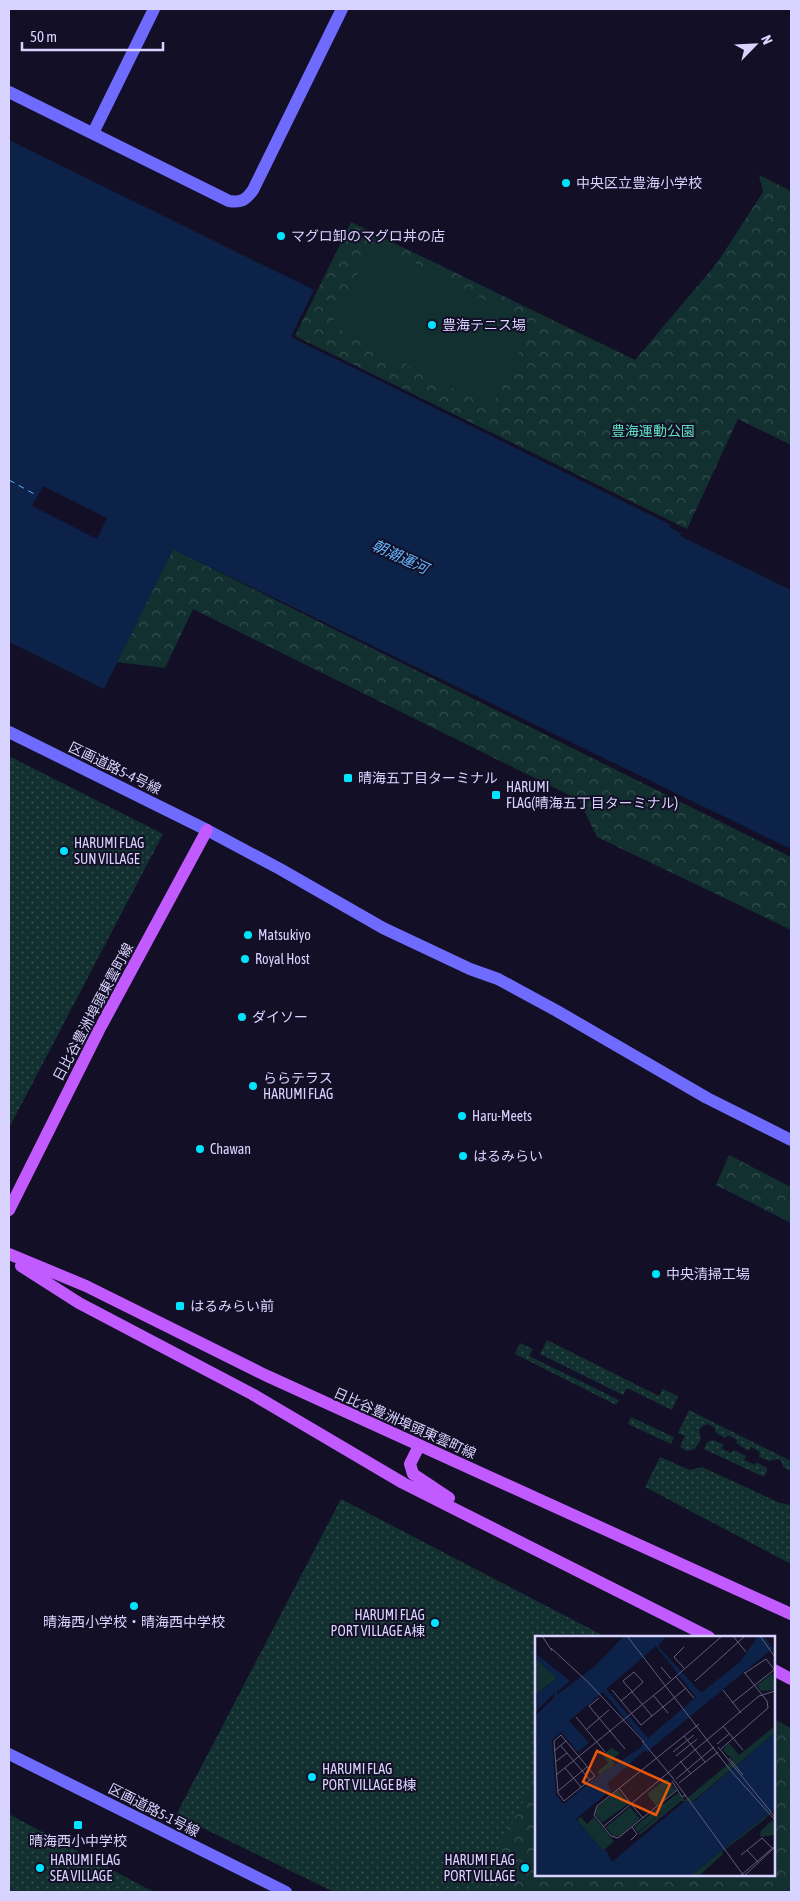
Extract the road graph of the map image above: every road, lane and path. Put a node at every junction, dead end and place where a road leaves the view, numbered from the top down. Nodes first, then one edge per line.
1 (154, 9) edge
2 (342, 9) edge
3 (9, 92) edge
4 (93, 133) junction
5 (9, 732) edge
6 (207, 830) junction
7 (791, 1140) edge
8 (9, 1210) edge
9 (9, 1256) edge
10 (419, 1446) junction
11 (490, 1526) junction
12 (791, 1614) edge
13 (707, 1636) edge
14 (775, 1671) edge
15 (791, 1679) edge
16 (9, 1754) edge
17 (286, 1892) edge

1 - 4 street
2 - 4 street
3 - 4 street
5 - 6 street, 区画道路5-4号線
6 - 7 street, 区画道路5-4号線
6 - 8 main road, 日比谷豊洲埠頭東雲町線
9 - 10 main road, 日比谷豊洲埠頭東雲町線
9 - 11 main road, 日比谷豊洲埠頭東雲町線
10 - 11 main road
10 - 12 main road, 日比谷豊洲埠頭東雲町線
11 - 13 main road, 日比谷豊洲埠頭東雲町線
14 - 15 main road
16 - 17 street, 区画道路5-1号線

